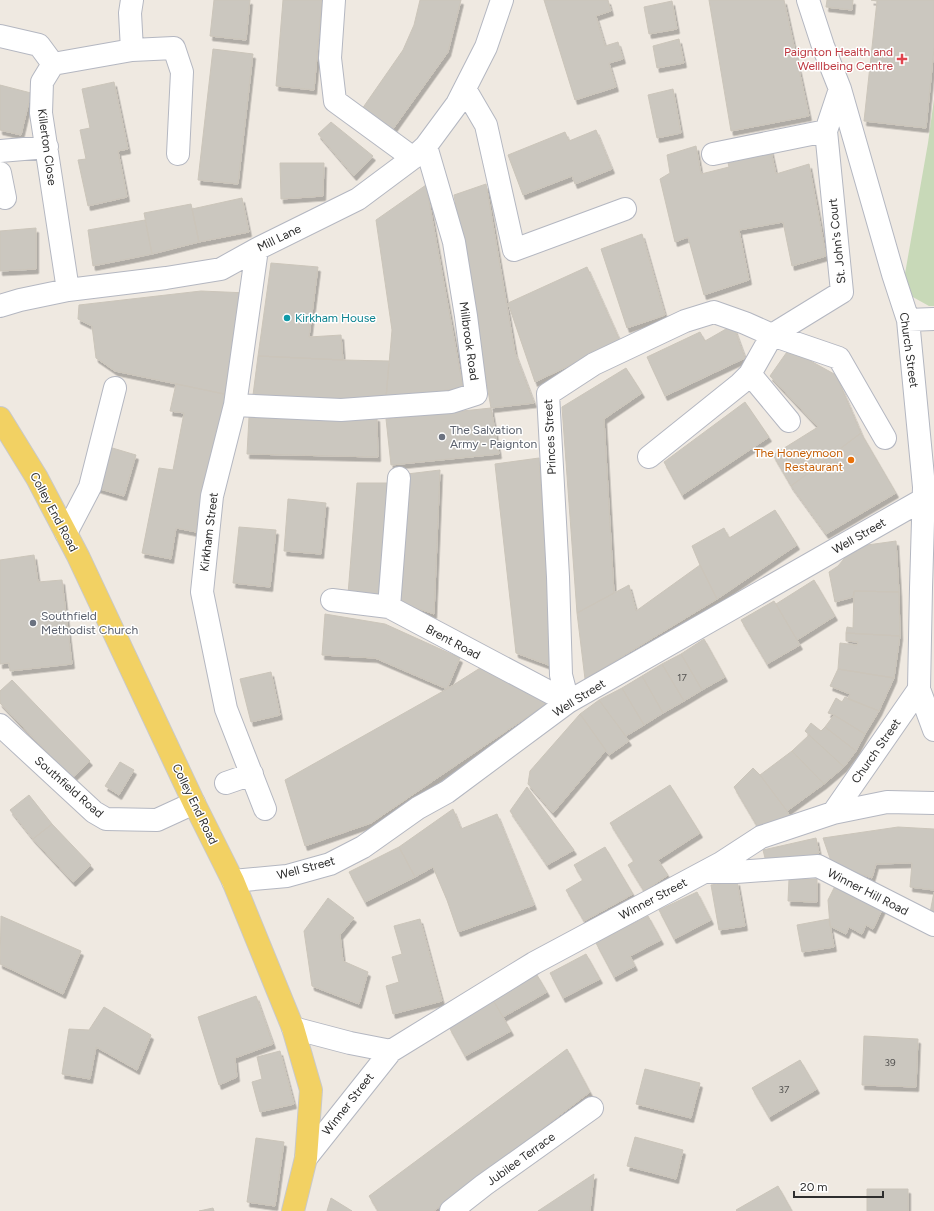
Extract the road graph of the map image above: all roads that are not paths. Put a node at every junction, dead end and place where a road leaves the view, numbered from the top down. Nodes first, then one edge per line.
1 (132, 0) edge
2 (334, 0) edge
3 (502, 0) edge
4 (808, 0) edge
5 (0, 36) edge
6 (132, 50) junction
7 (54, 64) junction
8 (465, 89) junction
9 (840, 89) junction
10 (826, 131) junction
11 (47, 147) junction
12 (0, 151) edge
13 (420, 152) junction
14 (178, 154) dead end
15 (713, 154) dead end
16 (0, 173) edge
17 (5, 198) dead end
18 (625, 209) dead end
19 (257, 249) junction
20 (68, 290) junction
21 (0, 306) edge
22 (934, 319) edge
23 (908, 320) junction
24 (772, 335) junction
25 (750, 374) junction
26 (116, 388) dead end
27 (235, 405) junction
28 (0, 418) edge
29 (789, 421) dead end
30 (885, 438) dead end
31 (649, 457) dead end
32 (399, 478) dead end
33 (924, 499) junction
34 (66, 533) junction
35 (927, 589) edge
36 (332, 600) dead end
37 (389, 607) junction
38 (919, 689) junction
39 (568, 702) junction
40 (0, 725) edge
41 (934, 730) edge
42 (252, 774) junction
43 (226, 783) dead end
44 (194, 803) junction
45 (934, 803) edge
46 (265, 809) dead end
47 (833, 813) junction
48 (704, 872) junction
49 (233, 882) junction
50 (934, 925) edge
51 (293, 1028) junction
52 (391, 1051) junction
53 (592, 1108) dead end
54 (306, 1158) junction
55 (293, 1211) edge
56 (451, 1211) edge

1 - 6 street
2 - 13 street
3 - 8 street, Mill Lane
4 - 9 street, Church Street
5 - 7 street
6 - 7 street
6 - 14 street
7 - 11 street, Killerton Close
8 - 13 street, Mill Lane
8 - 18 street
9 - 10 street, St. John's Court
9 - 23 street, Church Street
10 - 15 street
10 - 24 street, St. John's Court
11 - 12 street
11 - 20 street, Killerton Close
13 - 19 street, Mill Lane
13 - 27 street, Millbrook Road
16 - 17 street
19 - 20 street, Mill Lane
19 - 27 street, Kirkham Street
20 - 21 street, Mill Lane
22 - 23 street
23 - 33 street, Church Street
24 - 25 street
24 - 30 street
24 - 39 street, Princes Street
25 - 29 street
25 - 31 street
26 - 34 street
27 - 42 street, Kirkham Street
28 - 34 main road, Colley End Road
32 - 37 street
33 - 35 street, Church Street
33 - 39 street, Well Street
34 - 44 main road, Colley End Road
35 - 38 street, Church Street
36 - 37 street, Brent Road
37 - 39 street, Brent Road
38 - 41 street, Church Street
38 - 47 street, Church Street
39 - 49 street, Well Street
40 - 44 street, Southfield Road
42 - 43 street
42 - 46 street, Kirkham Street
44 - 49 main road, Colley End Road
45 - 47 street, Winner Street
47 - 48 street, Winner Street
48 - 50 street, Winner Hill Road
48 - 52 street, Winner Street
49 - 51 main road, Colley End Road
51 - 52 street
51 - 54 main road, Colley End Road
52 - 54 street, Winner Street
53 - 56 street, Jubilee Terrace
54 - 55 main road, Colley End Road

